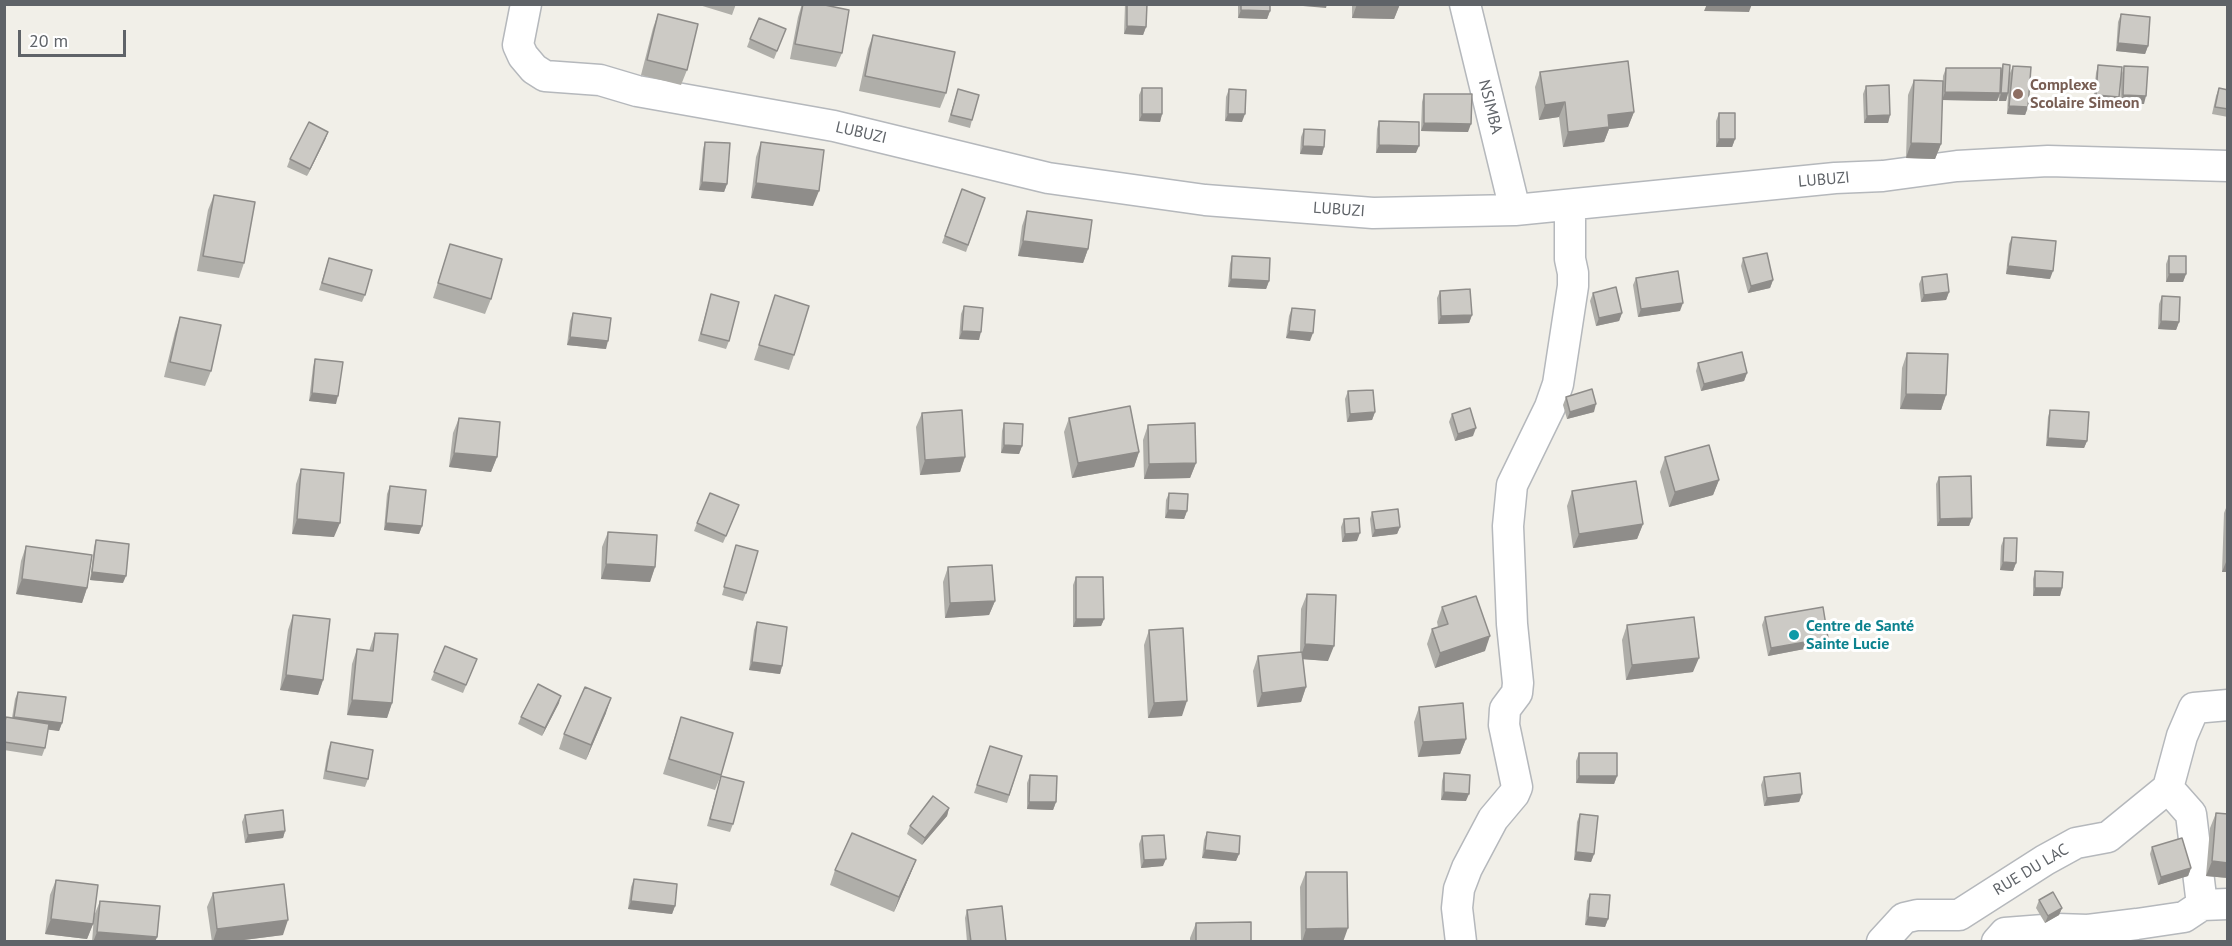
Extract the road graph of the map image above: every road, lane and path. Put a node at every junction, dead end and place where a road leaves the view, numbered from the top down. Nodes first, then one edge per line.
1 (526, 4) edge
2 (1465, 4) edge
3 (2228, 166) edge
4 (1570, 205) junction
5 (1515, 210) junction
6 (2228, 705) edge
7 (2168, 788) junction
8 (1959, 915) junction
9 (2200, 917) edge
10 (1461, 942) edge
11 (1882, 942) edge
12 (1978, 942) edge
13 (1997, 942) edge

1 - 5 street, LUBUZI
2 - 5 street, NSIMBA
3 - 4 street, LUBUZI
4 - 5 street, LUBUZI
4 - 10 street
6 - 7 street
7 - 8 street, RUE DU LAC
7 - 9 street
8 - 11 street
8 - 12 street
9 - 13 street

